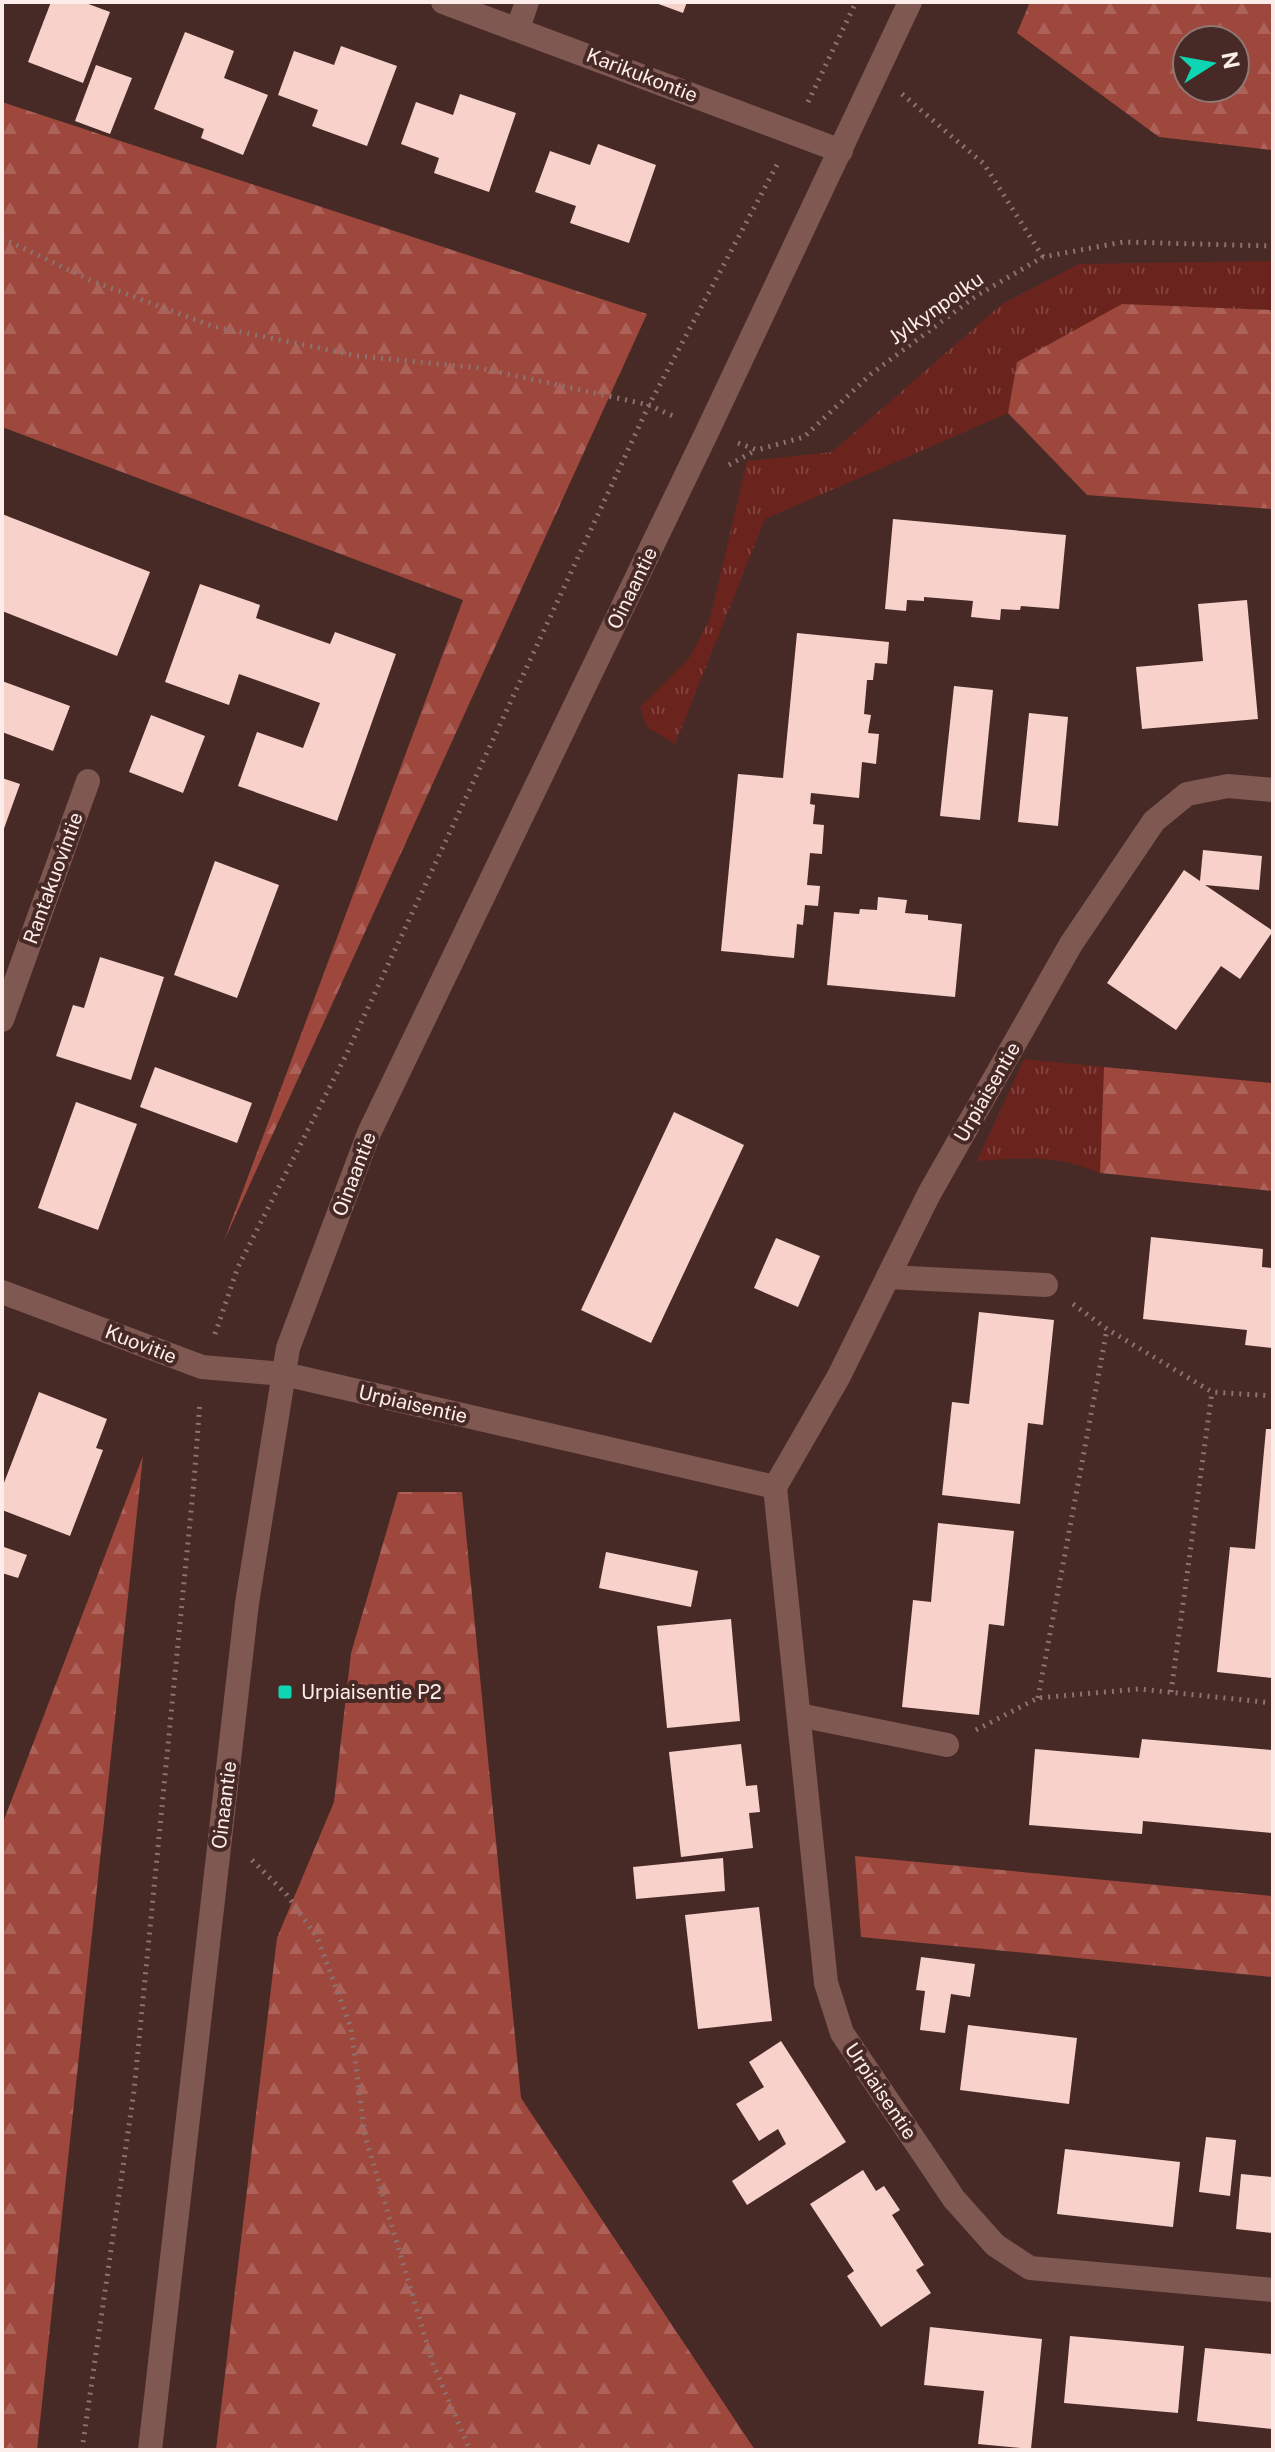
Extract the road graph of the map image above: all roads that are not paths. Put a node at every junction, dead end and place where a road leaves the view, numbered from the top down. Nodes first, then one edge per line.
1 (443, 2) edge
2 (527, 2) edge
3 (910, 2) edge
4 (518, 28) junction
5 (841, 151) junction
6 (88, 781) dead end
7 (1273, 790) edge
8 (2, 1020) edge
9 (888, 1277) junction
10 (1046, 1285) road end
11 (2, 1292) edge
12 (284, 1374) junction
13 (775, 1487) junction
14 (799, 1715) junction
15 (947, 1745) road end
16 (1273, 2290) edge
17 (150, 2450) edge

1 - 4 street, Karikukontie
2 - 4 street
3 - 5 street, Oinaantie
4 - 5 street, Karikukontie
5 - 12 street, Oinaantie
6 - 8 street, Rantakuovintie
7 - 9 street, Urpiaisentie
9 - 10 street
9 - 13 street, Urpiaisentie
11 - 12 street, Kuovitie
12 - 13 street, Urpiaisentie
12 - 17 street, Oinaantie
13 - 14 street, Urpiaisentie
14 - 15 street
14 - 16 street, Urpiaisentie

